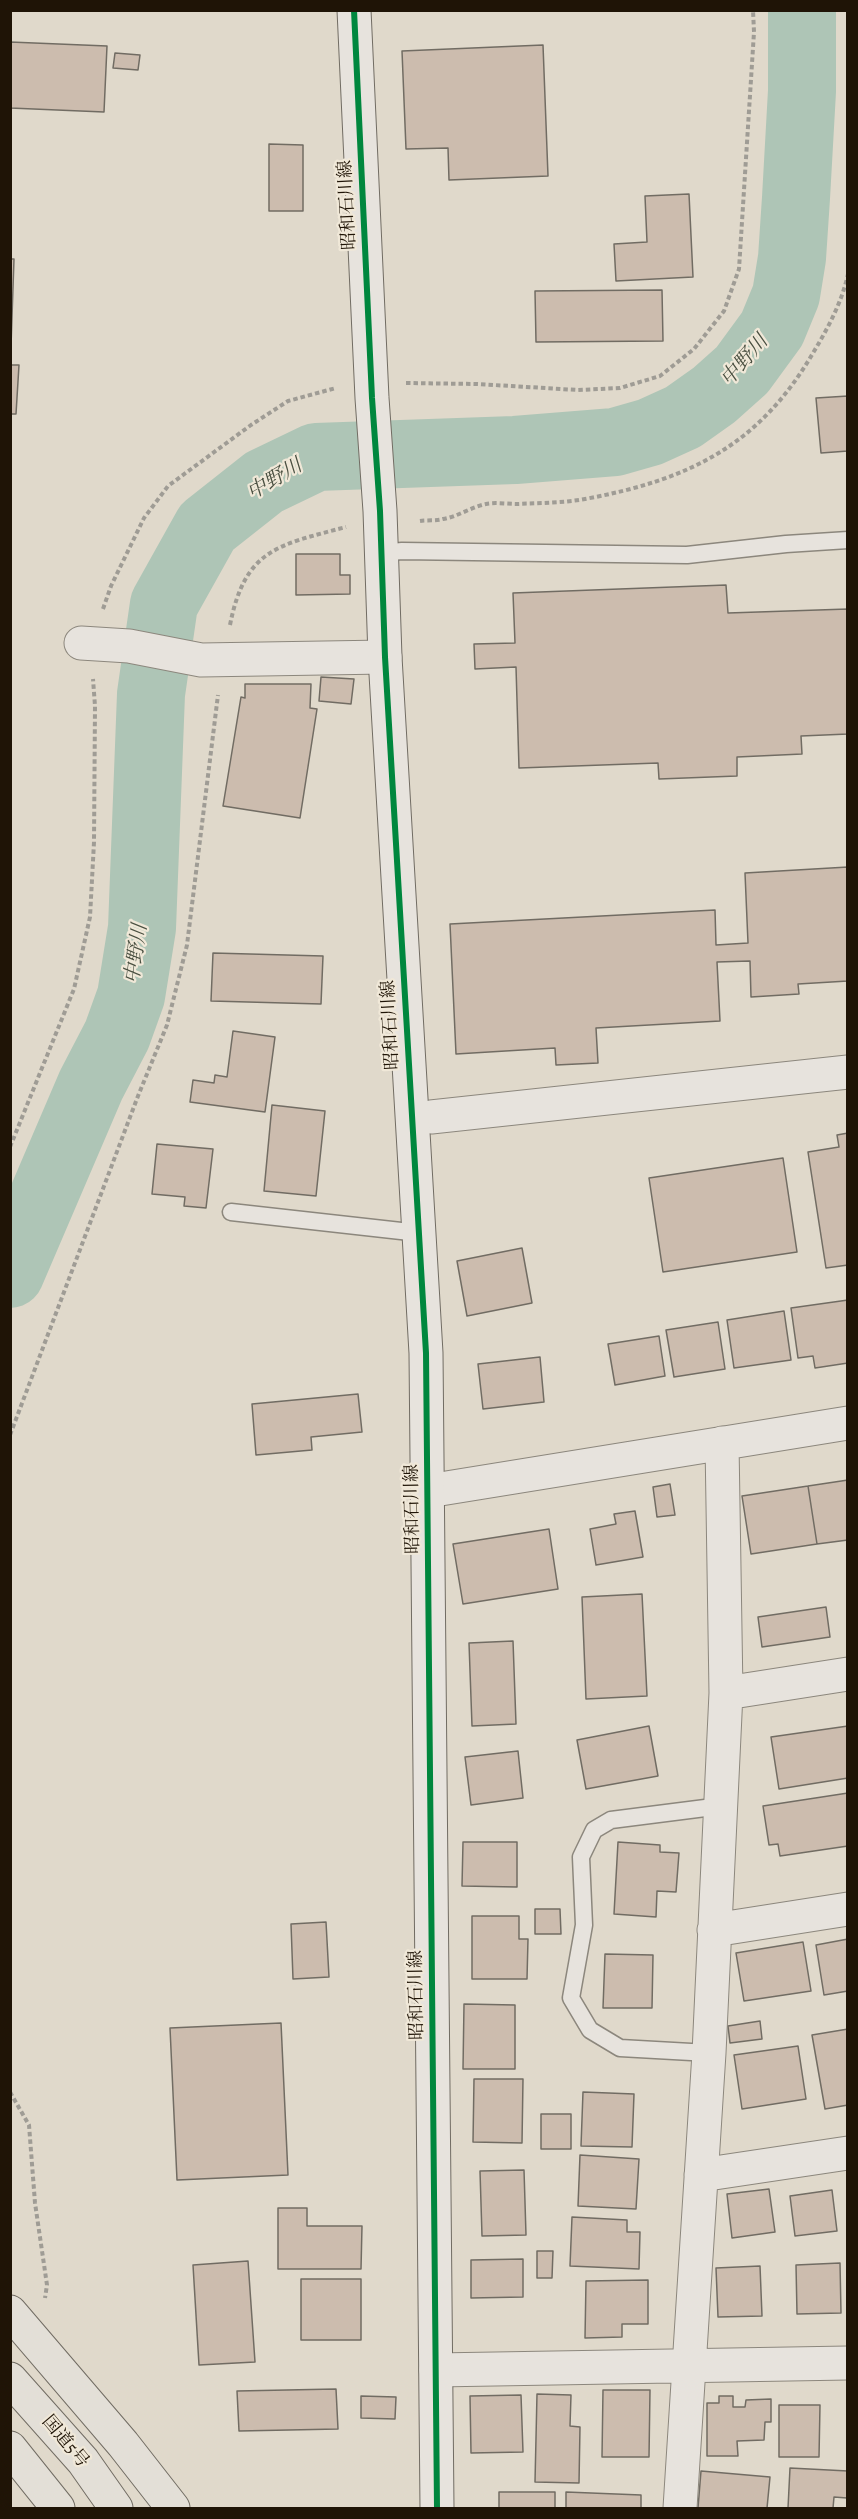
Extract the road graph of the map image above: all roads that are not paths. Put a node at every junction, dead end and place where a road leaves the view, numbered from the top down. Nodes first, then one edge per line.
1 (354, 10) edge
2 (848, 540) edge
3 (381, 553) junction
4 (87, 644) road end
5 (385, 657) junction
6 (848, 1072) edge
7 (431, 1118) dead end
8 (231, 1212) dead end
9 (419, 1233) junction
10 (848, 1423) edge
11 (722, 1443) junction
12 (428, 1491) junction
13 (848, 1674) edge
14 (726, 1693) junction
15 (721, 1806) junction
16 (848, 1909) edge
17 (714, 1929) junction
18 (709, 2053) junction
19 (848, 2153) edge
20 (701, 2175) junction
21 (16, 2318) edge
22 (848, 2363) edge
23 (691, 2365) junction
24 (436, 2370) junction
25 (10, 2379) edge
26 (10, 2448) edge
27 (58, 2508) edge
28 (116, 2508) edge
29 (173, 2508) edge
30 (437, 2508) edge
31 (680, 2508) edge

1 - 3 street, 昭和石川線
2 - 3 lane
3 - 5 street, 昭和石川線
4 - 5 street
5 - 9 street, 昭和石川線
6 - 7 street
8 - 9 lane
9 - 12 street, 昭和石川線
10 - 11 street
11 - 12 street
11 - 14 street
12 - 24 street, 昭和石川線
13 - 14 street
14 - 15 street
15 - 17 street
15 - 18 lane
16 - 17 street
17 - 18 street
18 - 20 street
19 - 20 street
20 - 23 street
21 - 29 highway
22 - 23 street
23 - 24 street
23 - 31 street
24 - 30 street, 昭和石川線
25 - 28 highway, 国道5号
26 - 27 highway

